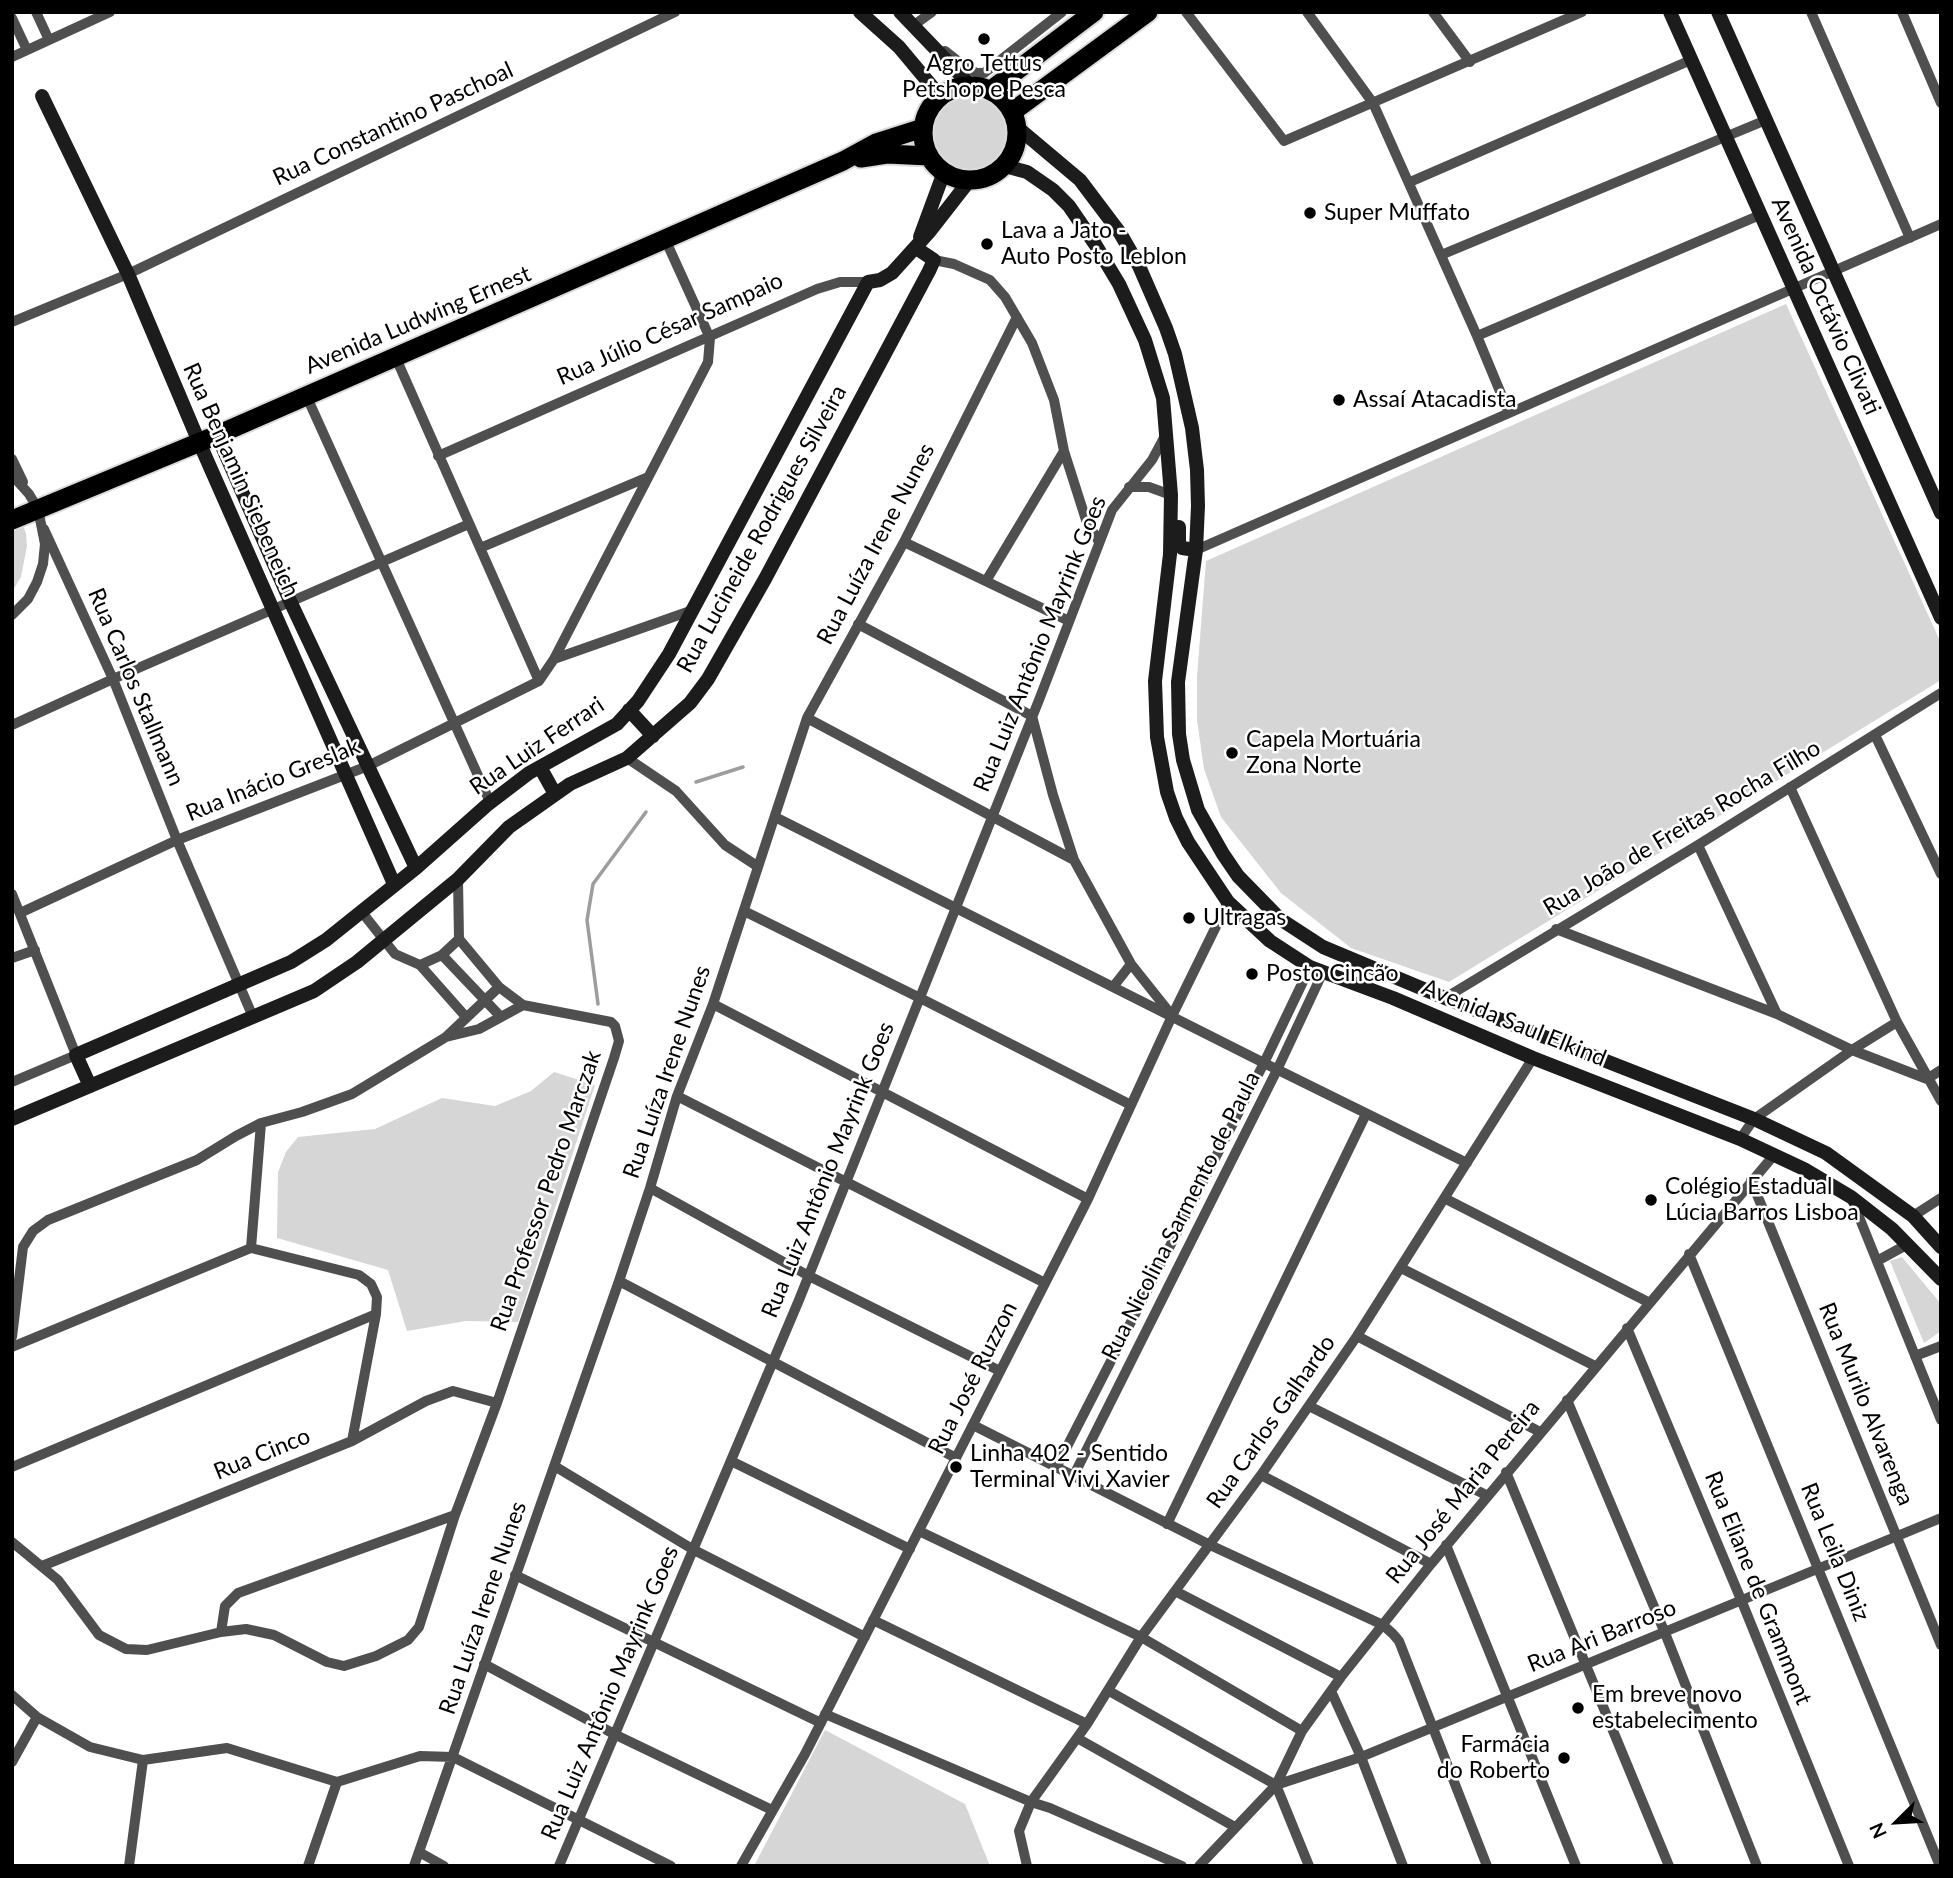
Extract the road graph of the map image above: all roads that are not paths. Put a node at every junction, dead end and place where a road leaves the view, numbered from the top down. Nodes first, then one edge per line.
1 (36, 12) edge
2 (110, 12) edge
3 (675, 12) edge
4 (860, 12) edge
5 (900, 12) edge
6 (932, 12) edge
7 (1062, 12) edge
8 (1094, 12) edge
9 (1148, 12) edge
10 (1186, 12) edge
11 (1307, 12) edge
12 (1433, 12) edge
13 (1582, 12) edge
14 (1670, 12) edge
15 (1718, 12) edge
16 (1811, 12) edge
17 (1902, 12) edge
18 (1563, 16) edge
19 (12, 18) edge
20 (917, 29) junction
21 (1033, 35) junction
22 (49, 40) junction
23 (1051, 45) junction
24 (27, 50) junction
25 (12, 57) edge
26 (1690, 60) junction
27 (1470, 61) junction
28 (981, 88) junction
29 (42, 96) dead end
30 (940, 96) junction
31 (1373, 103) junction
32 (1941, 103) edge
33 (1015, 120) junction
34 (1766, 120) junction
35 (923, 128) junction
36 (1725, 137) junction
37 (929, 156) junction
38 (843, 161) junction
39 (1007, 163) junction
40 (944, 172) junction
41 (970, 181) junction
42 (1410, 182) junction
43 (1760, 215) junction
44 (1941, 224) edge
45 (1910, 238) junction
46 (665, 239) junction
47 (916, 248) junction
48 (1441, 255) junction
49 (934, 260) junction
50 (1833, 272) junction
51 (128, 274) junction
52 (867, 282) junction
53 (1793, 290) junction
54 (1017, 317) junction
55 (12, 322) edge
56 (1477, 336) junction
57 (710, 338) junction
58 (395, 356) junction
59 (306, 395) junction
60 (1509, 413) junction
61 (1167, 432) junction
62 (208, 438) junction
63 (1064, 451) junction
64 (439, 456) junction
65 (12, 459) edge
66 (12, 475) edge
67 (648, 477) junction
68 (1129, 488) junction
69 (1171, 495) junction
70 (34, 501) junction
71 (1941, 513) edge
72 (12, 520) edge
73 (468, 524) junction
74 (44, 529) junction
75 (904, 542) junction
76 (1099, 542) junction
77 (480, 548) junction
78 (1196, 550) junction
79 (381, 563) junction
80 (986, 581) junction
81 (291, 603) junction
82 (693, 610) junction
83 (274, 611) junction
84 (12, 615) edge
85 (1941, 618) edge
86 (1069, 621) junction
87 (858, 624) junction
88 (554, 659) junction
89 (113, 679) junction
90 (539, 681) junction
91 (1941, 693) edge
92 (629, 710) junction
93 (1032, 716) junction
94 (807, 718) junction
95 (453, 723) junction
96 (12, 726) edge
97 (653, 736) junction
98 (1875, 736) junction
99 (627, 758) junction
100 (368, 766) junction
101 (540, 767) junction
102 (346, 775) junction
103 (1790, 787) junction
104 (555, 794) junction
105 (490, 802) junction
106 (993, 816) junction
107 (775, 817) junction
108 (177, 840) junction
109 (1698, 845) junction
110 (1074, 860) junction
111 (757, 866) junction
112 (416, 868) junction
113 (1941, 874) edge
114 (458, 879) junction
115 (394, 884) junction
116 (12, 894) edge
117 (1228, 902) junction
118 (956, 908) junction
119 (361, 911) junction
120 (744, 911) junction
121 (20, 913) junction
122 (1280, 919) junction
123 (1556, 929) junction
124 (459, 939) junction
125 (384, 940) junction
126 (34, 950) junction
127 (442, 955) junction
128 (12, 958) edge
129 (1131, 964) junction
130 (420, 965) junction
131 (1317, 969) junction
132 (239, 984) junction
133 (499, 987) junction
134 (1113, 987) junction
135 (920, 998) junction
136 (1393, 998) junction
137 (1445, 998) junction
138 (485, 999) junction
139 (713, 1004) junction
140 (523, 1005) junction
141 (1777, 1014) junction
142 (500, 1016) junction
143 (1172, 1016) junction
144 (253, 1017) junction
145 (466, 1017) junction
146 (1897, 1022) junction
147 (446, 1037) junction
148 (1852, 1050) junction
149 (76, 1055) junction
150 (1533, 1058) junction
151 (1264, 1063) junction
152 (1277, 1070) junction
153 (1941, 1070) edge
154 (1927, 1079) junction
155 (12, 1082) edge
156 (90, 1086) junction
157 (883, 1090) junction
158 (677, 1096) junction
159 (1941, 1101) edge
160 (1131, 1105) junction
161 (1366, 1114) junction
162 (12, 1119) edge
163 (1754, 1119) junction
164 (261, 1124) junction
165 (1740, 1139) junction
166 (1774, 1155) junction
167 (1467, 1163) junction
168 (1751, 1180) junction
169 (846, 1183) junction
170 (650, 1188) junction
171 (1851, 1198) junction
172 (1941, 1198) edge
173 (1088, 1199) junction
174 (1446, 1199) junction
175 (1913, 1216) junction
176 (1908, 1244) junction
177 (1941, 1247) edge
178 (251, 1248) junction
179 (1689, 1254) junction
180 (1877, 1261) junction
181 (1401, 1268) junction
182 (808, 1276) junction
183 (1941, 1279) edge
184 (619, 1281) junction
185 (1045, 1283) junction
186 (1648, 1303) junction
187 (376, 1314) junction
188 (1627, 1328) junction
189 (1357, 1336) junction
190 (12, 1337) edge
191 (1941, 1346) edge
192 (12, 1348) edge
193 (1915, 1356) junction
194 (772, 1363) junction
195 (1595, 1366) junction
196 (1000, 1371) junction
197 (1567, 1400) junction
198 (497, 1403) junction
199 (1309, 1406) junction
200 (1941, 1420) edge
201 (972, 1425) junction
202 (1540, 1432) junction
203 (352, 1441) junction
204 (956, 1458) junction
205 (731, 1461) junction
206 (12, 1467) edge
207 (556, 1467) junction
208 (1056, 1468) junction
209 (1506, 1472) junction
210 (1261, 1475) junction
211 (1073, 1477) junction
212 (1486, 1496) junction
213 (455, 1515) junction
214 (1941, 1518) edge
215 (1167, 1524) junction
216 (919, 1531) junction
217 (1898, 1535) junction
218 (12, 1542) edge
219 (1210, 1545) junction
220 (1446, 1545) junction
221 (909, 1549) junction
222 (694, 1550) junction
223 (1431, 1564) junction
224 (42, 1566) junction
225 (1819, 1568) junction
226 (515, 1575) junction
227 (1175, 1591) junction
228 (1742, 1602) junction
229 (873, 1620) junction
230 (1383, 1625) junction
231 (221, 1632) junction
232 (1665, 1633) junction
233 (865, 1636) junction
234 (1141, 1637) junction
235 (655, 1641) junction
236 (1941, 1644) edge
237 (484, 1664) junction
238 (1587, 1664) junction
239 (1341, 1677) junction
240 (1109, 1690) junction
241 (1331, 1691) junction
242 (12, 1695) edge
243 (1508, 1697) junction
244 (37, 1717) junction
245 (823, 1718) junction
246 (1087, 1724) junction
247 (1432, 1729) junction
248 (1302, 1731) junction
249 (615, 1735) junction
250 (1077, 1738) junction
251 (453, 1757) junction
252 (1361, 1757) junction
253 (143, 1760) junction
254 (12, 1762) edge
255 (337, 1782) junction
256 (1276, 1785) junction
257 (1031, 1802) junction
258 (772, 1810) junction
259 (579, 1821) junction
260 (1235, 1827) junction
261 (419, 1852) junction
262 (1209, 1854) junction
263 (647, 1861) edge
264 (129, 1866) edge
265 (308, 1866) edge
266 (414, 1866) edge
267 (444, 1866) edge
268 (559, 1866) edge
269 (671, 1866) edge
270 (741, 1866) edge
271 (1027, 1866) edge
272 (1182, 1866) edge
273 (1199, 1866) edge
274 (1214, 1866) edge
275 (1309, 1866) edge
276 (1403, 1866) edge
277 (1487, 1866) edge
278 (1576, 1866) edge
279 (1670, 1866) edge
280 (1757, 1866) edge
281 (1849, 1866) edge
282 (1940, 1866) edge

1 - 22 street
2 - 22 street
3 - 51 street, Rua Constantino Paschoal
4 - 30 street
5 - 20 street
6 - 20 street
7 - 21 street
8 - 23 highway
9 - 33 highway
10 - 31 street
11 - 31 street
12 - 27 street
13 - 18 street
14 - 26 street, Avenida Octávio Clivati
15 - 34 street, Avenida Octávio Clivati
16 - 45 street
17 - 32 street
18 - 27 street
19 - 24 street
20 - 21 street
20 - 28 street
21 - 23 street
22 - 24 street
23 - 28 highway
24 - 25 street
26 - 36 street, Avenida Octávio Clivati
26 - 42 street
27 - 31 street
28 - 30 highway
28 - 33 highway
29 - 51 street, Rua Benjamin Siebeneich
30 - 35 highway
31 - 42 street
33 - 39 highway
33 - 78 street, Avenida Saul Elkind
34 - 36 street
34 - 50 street, Avenida Octávio Clivati
35 - 37 highway
35 - 38 highway, Avenida Ludwing Ernest
36 - 43 street, Avenida Octávio Clivati
36 - 48 street
37 - 38 highway, Avenida Ludwing Ernest
37 - 40 highway
38 - 46 highway, Avenida Ludwing Ernest
39 - 41 highway
39 - 61 street, Avenida Saul Elkind
40 - 41 highway
40 - 47 street, Rua Júlio César Sampaio
41 - 47 street, Rua Júlio César Sampaio
42 - 48 street
43 - 53 street, Avenida Octávio Clivati
43 - 56 street
44 - 45 street
45 - 50 street
46 - 57 street
46 - 58 highway, Avenida Ludwing Ernest
47 - 49 street
47 - 52 street, Rua Júlio César Sampaio
48 - 56 street
49 - 54 street
49 - 97 street, Rua Lucineide Rodrigues Silveira
50 - 53 street
50 - 71 street, Avenida Octávio Clivati
51 - 55 street, Rua Constantino Paschoal
51 - 62 street, Rua Benjamin Siebeneich
52 - 57 street, Rua Júlio César Sampaio
52 - 82 street, Rua Luiz Ferrari
53 - 60 street
53 - 85 street, Avenida Octávio Clivati
54 - 63 street
54 - 75 street, Rua Luíza Irene Nunes
56 - 60 street
57 - 64 street, Rua Júlio César Sampaio
57 - 67 street
58 - 59 highway, Avenida Ludwing Ernest
58 - 64 street
59 - 62 highway, Avenida Ludwing Ernest
59 - 79 street
60 - 78 street
61 - 68 street, Rua Luiz Antônio Mayrink Goes
61 - 69 street, Avenida Saul Elkind
62 - 70 highway, Avenida Ludwing Ernest
62 - 81 street, Rua Benjamin Siebeneich
62 - 83 street, Rua Benjamin Siebeneich
63 - 76 street
63 - 80 street
64 - 73 street
65 - 70 street
66 - 70 street
67 - 77 street
67 - 88 street
68 - 69 street, Rua Luiz Antônio Mayrink Goes
68 - 76 street, Rua Luiz Antônio Mayrink Goes
69 - 78 street
69 - 117 street, Avenida Saul Elkind
70 - 72 highway, Avenida Ludwing Ernest
70 - 74 street
73 - 77 street
73 - 79 street
74 - 84 street
74 - 89 street, Rua Carlos Stallmann
75 - 80 street
75 - 87 street, Rua Luíza Irene Nunes
76 - 86 street, Rua Luiz Antônio Mayrink Goes
77 - 90 street
78 - 122 street, Avenida Saul Elkind
79 - 81 street
79 - 95 street
80 - 86 street
81 - 83 street
81 - 100 street, Rua Benjamin Siebeneich
82 - 88 street
82 - 92 street, Rua Luiz Ferrari
83 - 89 street
83 - 102 street, Rua Benjamin Siebeneich
86 - 93 street, Rua Luiz Antônio Mayrink Goes
87 - 93 street
87 - 94 street, Rua Luíza Irene Nunes
88 - 90 street
89 - 96 street
89 - 108 street, Rua Carlos Stallmann
90 - 95 street, Rua Inácio Greslak
91 - 98 street, Rua João de Freitas Rocha Filho
92 - 97 street
92 - 101 street, Rua Luiz Ferrari
93 - 106 street, Rua Luiz Antônio Mayrink Goes
93 - 110 street
94 - 106 street
94 - 107 street, Rua Luíza Irene Nunes
95 - 100 street, Rua Inácio Greslak
95 - 105 street
97 - 99 street, Rua Lucineide Rodrigues Silveira
98 - 103 street, Rua João de Freitas Rocha Filho
98 - 113 street
99 - 104 street, Rua Lucineide Rodrigues Silveira
99 - 111 street
100 - 102 street, Rua Inácio Greslak
100 - 112 street, Rua Benjamin Siebeneich
101 - 104 street
101 - 105 street, Rua Luiz Ferrari
102 - 108 street, Rua Inácio Greslak
102 - 115 street, Rua Benjamin Siebeneich
103 - 109 street, Rua João de Freitas Rocha Filho
103 - 146 street
104 - 114 street, Rua Lucineide Rodrigues Silveira
105 - 112 street, Rua Luiz Ferrari
106 - 110 street
106 - 118 street, Rua Luiz Antônio Mayrink Goes
107 - 111 street, Rua Luíza Irene Nunes
107 - 118 street
108 - 121 street, Rua Inácio Greslak
108 - 132 street, Rua Carlos Stallmann
109 - 123 street, Rua João de Freitas Rocha Filho
109 - 141 street
110 - 129 street
111 - 120 street, Rua Luíza Irene Nunes
112 - 115 street, Rua Luiz Ferrari
114 - 124 street
114 - 125 street, Rua Lucineide Rodrigues Silveira
115 - 119 street, Rua Luiz Ferrari
116 - 121 street
117 - 122 street
117 - 131 street, Avenida Saul Elkind
117 - 143 street, Rua José Ruzzon
118 - 134 street
118 - 135 street, Rua Luiz Antônio Mayrink Goes
119 - 125 street
119 - 132 street, Rua Luiz Ferrari
120 - 135 street
120 - 139 street, Rua Luíza Irene Nunes
121 - 126 street
122 - 137 street, Avenida Saul Elkind
123 - 137 street, Rua João de Freitas Rocha Filho
123 - 141 street
124 - 127 street
124 - 133 street
125 - 130 street
125 - 144 street, Rua Lucineide Rodrigues Silveira
126 - 128 street
126 - 149 street
127 - 130 street
127 - 138 street
129 - 134 street
129 - 143 street
130 - 145 street
131 - 136 street, Avenida Saul Elkind
131 - 151 street, Rua Nicolina Sarmento de Paula
131 - 152 street, Rua Nicolina Sarmento de Paula
132 - 144 street, Rua Carlos Stallmann
132 - 149 street, Rua Luiz Ferrari
133 - 138 street
133 - 140 street
134 - 143 street
135 - 157 street, Rua Luiz Antônio Mayrink Goes
135 - 160 street
136 - 137 street
136 - 150 street, Avenida Saul Elkind
137 - 163 street, Avenida Saul Elkind
138 - 142 street
138 - 145 street
139 - 157 street
139 - 158 street, Rua Luíza Irene Nunes
140 - 142 street
140 - 198 street, Rua Professor Pedro Marczak
141 - 148 street
142 - 147 street
143 - 151 street
143 - 160 street, Rua José Ruzzon
144 - 156 street, Rua Lucineide Rodrigues Silveira
145 - 147 street
146 - 148 street
146 - 154 street
147 - 164 street
148 - 154 street
148 - 163 street
149 - 155 street, Rua Luiz Ferrari
149 - 156 street
150 - 165 street, Avenida Saul Elkind
150 - 167 street, Rua Carlos Galhardo
151 - 152 street
151 - 208 street, Rua Nicolina Sarmento de Paula
152 - 161 street
152 - 211 street, Rua Nicolina Sarmento de Paula
153 - 154 street
154 - 159 street
156 - 162 street, Rua Lucineide Rodrigues Silveira
157 - 169 street, Rua Luiz Antônio Mayrink Goes
157 - 173 street
158 - 169 street
158 - 170 street, Rua Luíza Irene Nunes
160 - 173 street, Rua José Ruzzon
161 - 167 street
161 - 215 street
163 - 165 street
163 - 175 street, Avenida Saul Elkind
164 - 178 street
164 - 190 street
165 - 166 street, Avenida Saul Elkind
166 - 168 street, Rua José Maria Pereira
166 - 171 street, Avenida Saul Elkind
167 - 174 street, Rua Carlos Galhardo
168 - 179 street, Rua José Maria Pereira
168 - 217 street, Rua Murilo Alvarenga
169 - 182 street, Rua Luiz Antônio Mayrink Goes
169 - 185 street
170 - 182 street
170 - 184 street, Rua Luíza Irene Nunes
171 - 176 street, Avenida Saul Elkind
171 - 180 street
172 - 175 street
173 - 185 street, Rua José Ruzzon
174 - 181 street, Rua Carlos Galhardo
174 - 186 street
175 - 177 street, Avenida Saul Elkind
176 - 180 street
176 - 183 street, Avenida Saul Elkind
178 - 187 street
178 - 192 street
179 - 186 street, Rua José Maria Pereira
179 - 225 street, Rua Leila Diniz
180 - 193 street
181 - 189 street, Rua Carlos Galhardo
181 - 195 street
182 - 194 street, Rua Luiz Antônio Mayrink Goes
182 - 196 street
184 - 194 street
184 - 207 street, Rua Luíza Irene Nunes
185 - 196 street, Rua José Ruzzon
186 - 188 street, Rua José Maria Pereira
187 - 203 street
187 - 206 street
188 - 195 street, Rua José Maria Pereira
188 - 228 street, Rua Eliane de Grammont
189 - 199 street, Rua Carlos Galhardo
189 - 202 street
191 - 193 street
193 - 200 street
194 - 204 street
194 - 205 street, Rua Luiz Antônio Mayrink Goes
195 - 197 street, Rua José Maria Pereira
196 - 201 street, Rua José Ruzzon
197 - 202 street, Rua José Maria Pereira
197 - 232 street
198 - 203 street, Rua Cinco
198 - 213 street, Rua Professor Pedro Marczak
199 - 210 street, Rua Carlos Galhardo
199 - 212 street
201 - 204 street, Rua José Ruzzon
201 - 208 street
202 - 209 street, Rua José Maria Pereira
203 - 224 street, Rua Cinco
204 - 216 street, Rua José Ruzzon
205 - 221 street
205 - 222 street, Rua Luiz Antônio Mayrink Goes
207 - 222 street
207 - 226 street, Rua Luíza Irene Nunes
208 - 211 street
209 - 212 street, Rua José Maria Pereira
209 - 238 street
210 - 219 street, Rua Carlos Galhardo
210 - 223 street
211 - 215 street
212 - 220 street, Rua José Maria Pereira
213 - 231 street
213 - 231 street, Rua Professor Pedro Marczak
214 - 217 street, Rua Ari Barroso
215 - 219 street
216 - 221 street, Rua José Ruzzon
216 - 234 street
217 - 225 street, Rua Ari Barroso
217 - 236 street, Rua Murilo Alvarenga
218 - 224 street, Rua Professor Pedro Marczak
219 - 227 street, Rua Carlos Galhardo
219 - 230 street
220 - 223 street, Rua José Maria Pereira
220 - 243 street
221 - 229 street, Rua José Ruzzon
222 - 233 street
222 - 235 street, Rua Luiz Antônio Mayrink Goes
223 - 230 street, Rua José Maria Pereira
224 - 231 street, Rua Professor Pedro Marczak
225 - 228 street, Rua Ari Barroso
225 - 282 street, Rua Leila Diniz
226 - 235 street
226 - 237 street, Rua Luíza Irene Nunes
227 - 234 street, Rua Carlos Galhardo
227 - 239 street
228 - 232 street, Rua Ari Barroso
228 - 281 street, Rua Eliane de Grammont
229 - 233 street, Rua José Ruzzon
229 - 246 street
230 - 239 street, Rua José Maria Pereira
230 - 247 street
232 - 238 street, Rua Ari Barroso
232 - 280 street
233 - 245 street, Rua José Ruzzon
234 - 240 street, Rua Carlos Galhardo
234 - 248 street
235 - 245 street
235 - 249 street, Rua Luiz Antônio Mayrink Goes
237 - 249 street
237 - 251 street, Rua Luíza Irene Nunes
238 - 243 street, Rua Ari Barroso
238 - 279 street
239 - 241 street, Rua José Maria Pereira
240 - 246 street, Rua Carlos Galhardo
240 - 256 street
241 - 248 street, Rua José Maria Pereira
241 - 252 street
242 - 244 street
243 - 247 street, Rua Ari Barroso
243 - 278 street
244 - 253 street
244 - 254 street
245 - 257 street
245 - 258 street, Rua José Ruzzon
246 - 250 street, Rua Carlos Galhardo
247 - 252 street, Rua Ari Barroso
247 - 277 street
248 - 256 street, Rua José Maria Pereira
249 - 258 street
249 - 259 street, Rua Luiz Antônio Mayrink Goes
250 - 257 street, Rua Carlos Galhardo
250 - 260 street
251 - 255 street
251 - 259 street
251 - 261 street, Rua Luíza Irene Nunes
252 - 256 street, Rua Ari Barroso
252 - 276 street
253 - 255 street
253 - 264 street
255 - 265 street
256 - 260 street, Rua José Maria Pereira
256 - 275 street
257 - 271 street, Rua Carlos Galhardo
257 - 272 street
258 - 270 street, Rua José Ruzzon
259 - 263 street
259 - 268 street, Rua Luiz Antônio Mayrink Goes
260 - 262 street, Rua José Maria Pereira
261 - 266 street, Rua Luíza Irene Nunes
261 - 267 street
262 - 273 street, Rua José Maria Pereira
262 - 274 street
263 - 269 street

